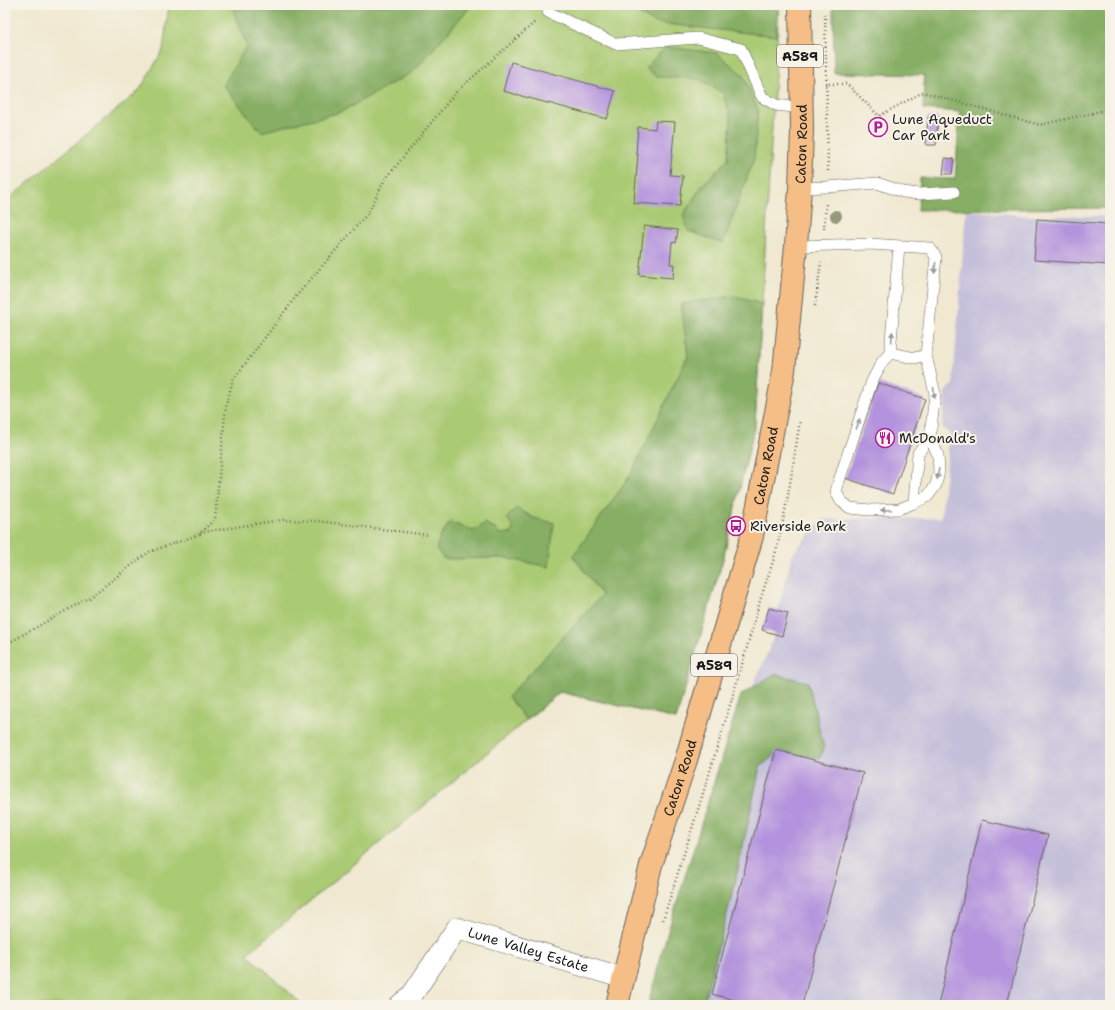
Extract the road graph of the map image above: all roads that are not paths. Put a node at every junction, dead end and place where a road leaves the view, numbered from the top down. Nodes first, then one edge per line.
1 (800, 5) edge
2 (548, 12) road end
3 (802, 108) junction
4 (800, 188) junction
5 (954, 192) dead end
6 (796, 246) junction
7 (899, 246) junction
8 (890, 353) junction
9 (926, 355) junction
10 (930, 437) junction
11 (914, 503) junction
12 (623, 978) junction
13 (400, 1005) edge
14 (617, 1005) edge

1 - 3 main road, Caton Road / A589
2 - 3 lane
3 - 4 main road, Caton Road / A589
4 - 5 lane
4 - 6 main road, Caton Road / A589
6 - 7 lane
6 - 12 main road, Caton Road / A589
8 -> 7 lane
7 -> 9 lane
8 - 9 lane
11 -> 8 lane
9 -> 10 lane
10 - 11 lane
10 -> 11 lane
12 - 13 street, Lune Valley Estate
12 - 14 main road, Caton Road / A589

